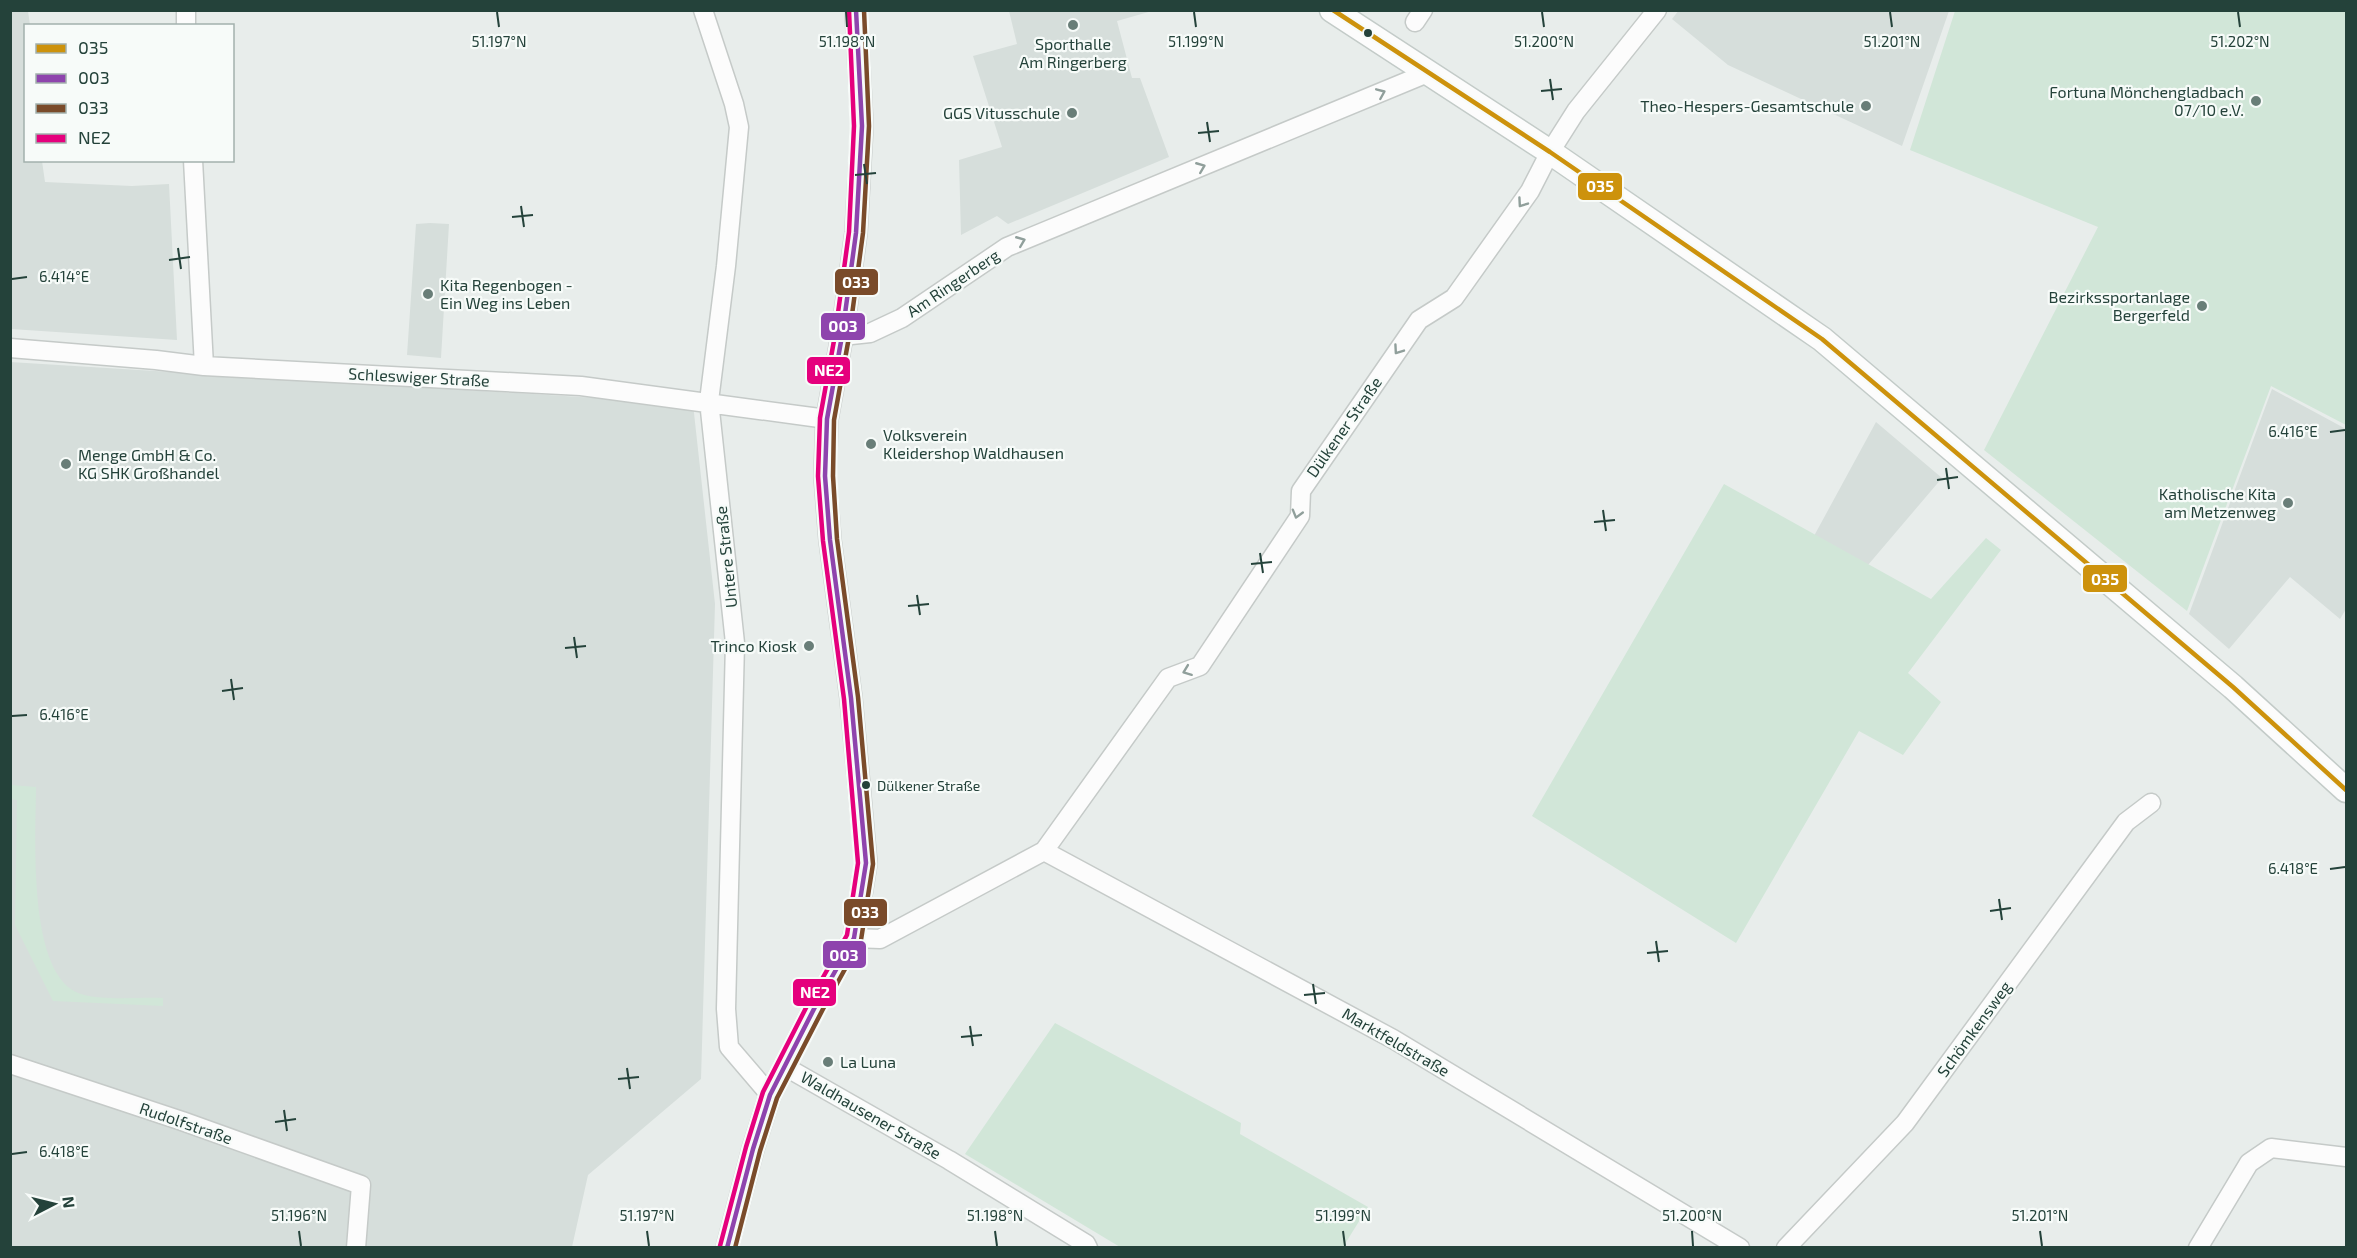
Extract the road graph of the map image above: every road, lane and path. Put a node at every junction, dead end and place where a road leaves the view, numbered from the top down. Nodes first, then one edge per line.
1 (703, 10) edge
2 (856, 10) edge
3 (1332, 10) edge
4 (1657, 10) edge
5 (1430, 72) junction
6 (1550, 152) junction
7 (193, 162) edge
8 (842, 336) junction
9 (10, 348) edge
10 (204, 366) junction
11 (709, 401) junction
12 (827, 419) junction
13 (2346, 790) edge
14 (2151, 803) dead end
15 (1044, 851) junction
16 (854, 938) junction
17 (10, 1064) edge
18 (784, 1066) junction
19 (770, 1095) junction
20 (2346, 1157) edge
21 (356, 1248) edge
22 (727, 1248) edge
23 (1088, 1248) edge
24 (1740, 1248) edge
25 (1786, 1248) edge
26 (2198, 1248) edge

1 - 11 street, Untere Straße
2 - 8 street
3 - 5 main road
4 - 6 street, Dülkener Straße
5 - 6 main road
8 -> 5 street, Am Ringerberg
6 - 13 main road
6 -> 15 street, Dülkener Straße
7 - 10 street
8 - 12 street
9 - 10 street, Schleswiger Straße
10 - 11 street, Schleswiger Straße
11 - 12 street, Schleswiger Straße
11 - 19 street, Untere Straße
12 - 16 street
14 - 25 street, Schömkensweg
15 - 16 street, Dülkener Straße
15 - 24 street, Marktfeldstraße
16 - 18 street
17 - 21 street, Rudolfstraße
18 - 19 street, Waldhausener Straße
18 - 23 street, Waldhausener Straße
19 - 22 street, Waldhausener Straße
20 - 26 street

